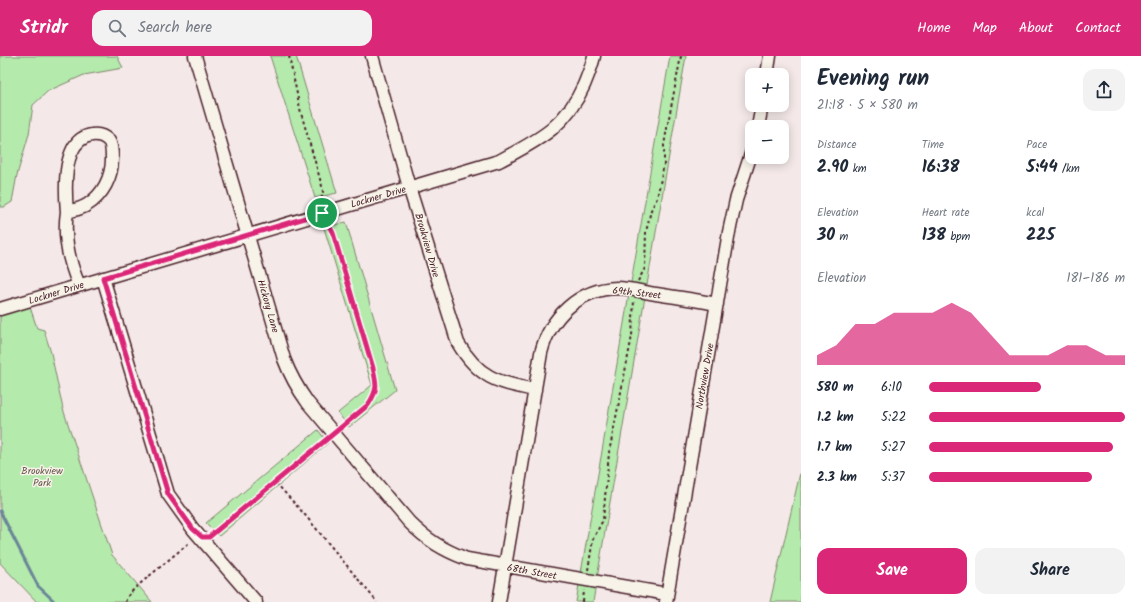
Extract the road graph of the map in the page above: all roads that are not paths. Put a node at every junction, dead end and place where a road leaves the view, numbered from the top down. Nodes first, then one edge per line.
1 (195, 56) edge
2 (372, 56) edge
3 (594, 56) edge
4 (770, 56) edge
5 (768, 68) edge
6 (748, 164) edge
7 (410, 187) junction
8 (66, 212) junction
9 (248, 235) junction
10 (103, 278) junction
11 (79, 285) junction
12 (717, 304) junction
13 (0, 309) edge
14 (535, 390) junction
15 (409, 522) joint
16 (505, 567) junction
17 (667, 598) edge
18 (256, 602) edge
19 (499, 602) edge

1 - 9 street, Hickory Lane
2 - 7 street, Brookview Drive
3 - 7 street, Lockner Drive
4 - 5 street
6 - 12 street, Northview Drive
7 - 9 street, Lockner Drive
7 - 14 street, Brookview Drive
8 - 8 street
8 - 11 street
9 - 10 street, Lockner Drive
9 - 15 street, Hickory Lane
10 - 11 street, Lockner Drive
10 - 18 street
11 - 13 street, Lockner Drive
12 - 14 street, 69th Street
12 - 17 street, Northview Drive
14 - 16 street
15 - 16 street, 68th Street
16 - 17 street, 68th Street
16 - 19 street

